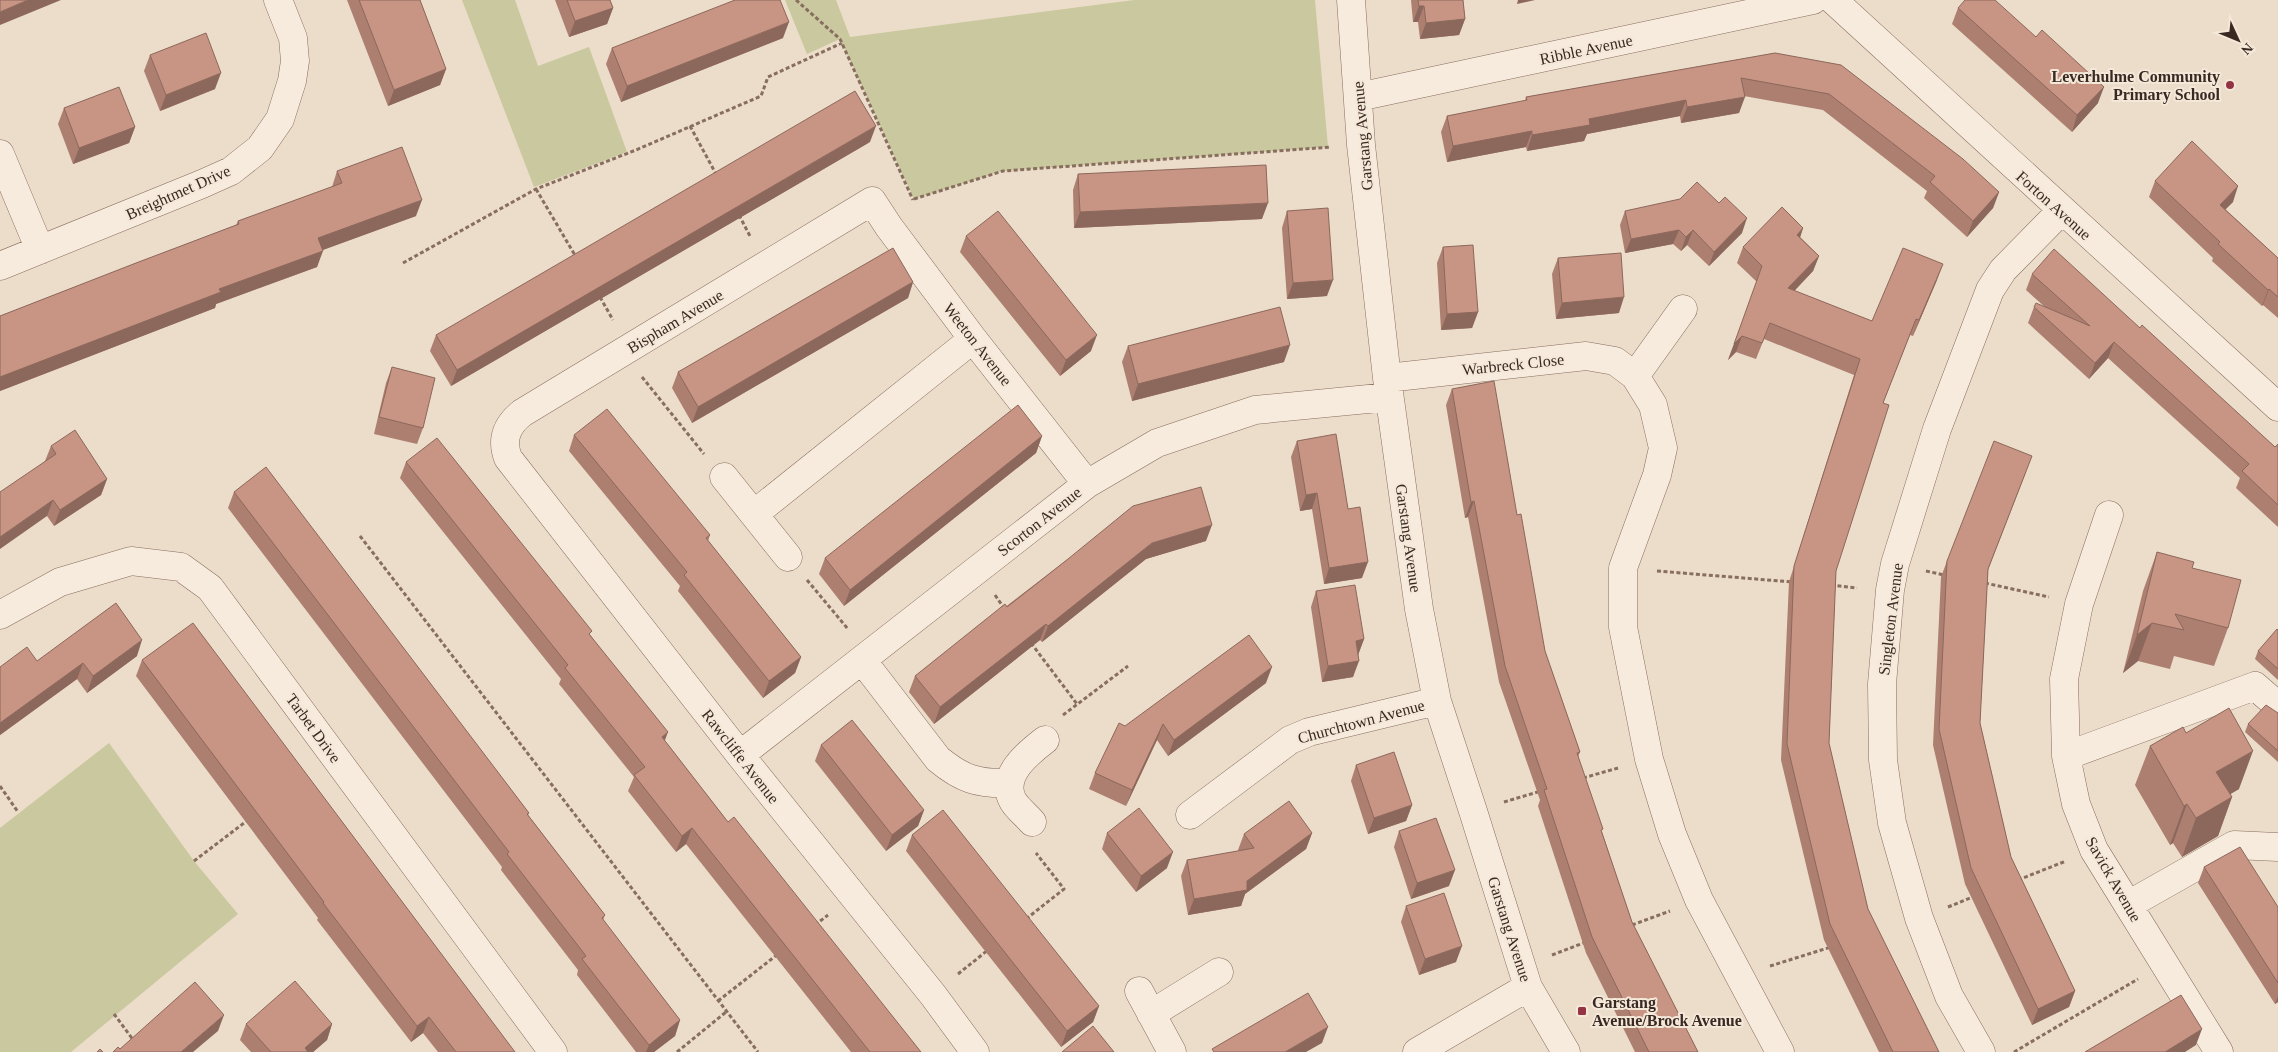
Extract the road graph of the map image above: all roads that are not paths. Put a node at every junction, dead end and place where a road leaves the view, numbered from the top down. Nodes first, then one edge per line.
1 (278, 0) edge
2 (1351, 0) edge
3 (1813, 0) edge
4 (1832, 0) edge
5 (1358, 97) junction
6 (0, 154) edge
7 (872, 201) joint
8 (2061, 211) junction
9 (40, 250) junction
10 (0, 266) edge
11 (1683, 309) dead end
12 (973, 339) junction
13 (1635, 376) junction
14 (1388, 388) junction
15 (2278, 408) edge
16 (508, 458) joint
17 (724, 477) road end
18 (1087, 484) junction
19 (754, 514) junction
20 (2109, 515) dead end
21 (788, 557) road end
22 (0, 615) edge
23 (866, 657) junction
24 (1437, 701) junction
25 (2278, 706) edge
26 (1045, 740) road end
27 (740, 755) junction
28 (2066, 756) junction
29 (1009, 783) junction
30 (1190, 816) dead end
31 (1032, 822) dead end
32 (2278, 847) edge
33 (2128, 905) junction
34 (1218, 972) dead end
35 (1524, 977) junction
36 (553, 1052) edge
37 (976, 1052) edge
38 (1172, 1052) edge
39 (1417, 1052) edge
40 (1566, 1052) edge
41 (1780, 1052) edge
42 (1981, 1052) edge
43 (2219, 1052) edge

1 - 9 street, Breightmet Drive
2 - 5 street, Garstang Avenue
3 - 5 street, Ribble Avenue
4 - 8 street, Forton Avenue
5 - 14 street, Garstang Avenue
6 - 9 street
7 - 12 street, Weeton Avenue
7 - 16 street, Bispham Avenue
8 - 15 street, Forton Avenue
8 - 42 street, Singleton Avenue
9 - 10 street, Breightmet Drive
11 - 13 street
12 - 18 street, Weeton Avenue
12 - 19 street
13 - 14 street, Warbreck Close
13 - 41 street, Warbreck Close
14 - 18 street, Scorton Avenue
14 - 24 street, Garstang Avenue
16 - 27 street, Rawcliffe Avenue
17 - 19 street
18 - 23 street, Scorton Avenue
19 - 21 street
20 - 28 street, Savick Avenue
22 - 36 street, Tarbet Drive
23 - 27 street, Scorton Avenue
23 - 29 street
24 - 30 street, Churchtown Avenue
24 - 35 street, Garstang Avenue
25 - 28 street
26 - 29 street
27 - 37 street, Rawcliffe Avenue
28 - 33 street, Savick Avenue
29 - 31 street
32 - 33 street
33 - 43 street, Savick Avenue
34 - 38 street
35 - 39 street
35 - 40 street, Garstang Avenue

